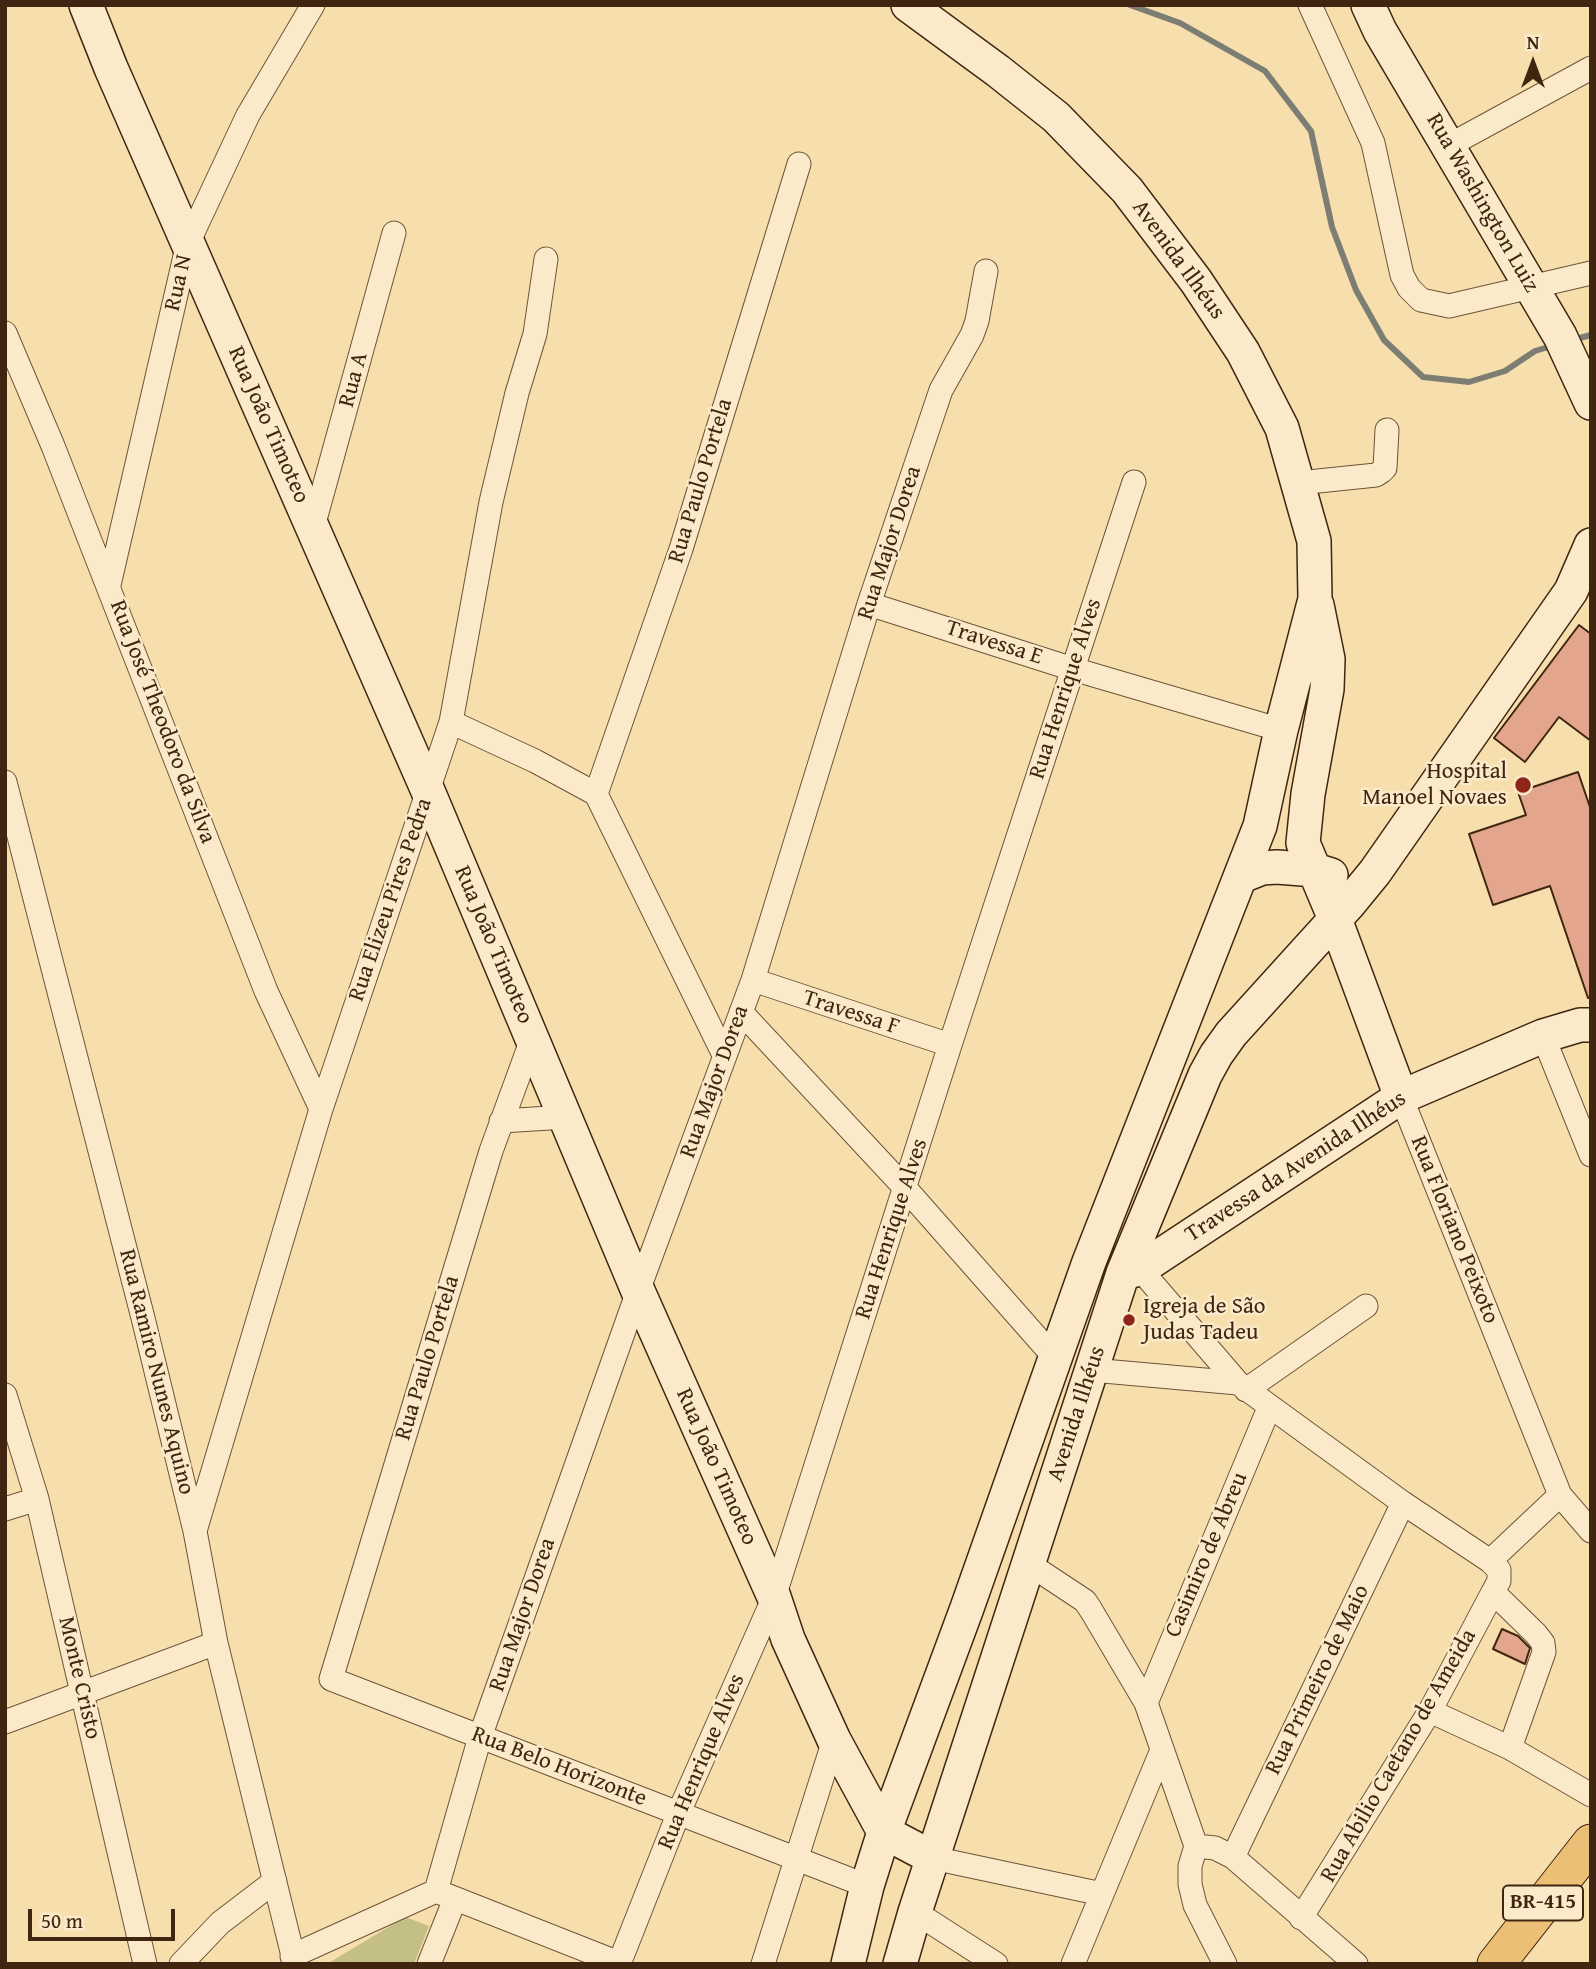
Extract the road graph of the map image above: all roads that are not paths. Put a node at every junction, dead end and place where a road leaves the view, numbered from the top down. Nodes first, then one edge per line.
1 (86, 5) edge
2 (313, 5) edge
3 (908, 5) edge
4 (1310, 5) edge
5 (1368, 5) edge
6 (1591, 68) edge
7 (1448, 146) junction
8 (799, 164) dead end
9 (394, 233) dead end
10 (188, 243) junction
11 (546, 259) dead end
12 (986, 271) dead end
13 (1591, 273) edge
14 (1531, 286) junction
15 (5, 333) edge
16 (1591, 403) edge
17 (1387, 430) dead end
18 (1135, 482) dead end
19 (1298, 483) junction
20 (313, 527) junction
21 (1591, 545) edge
22 (108, 585) junction
23 (1315, 599) junction
24 (869, 604) junction
25 (1073, 668) junction
26 (450, 722) junction
27 (1281, 730) junction
28 (5, 782) edge
29 (428, 791) junction
30 (596, 794) junction
31 (1315, 870) junction
32 (1375, 872) junction
33 (1242, 876) junction
34 (1335, 919) junction
35 (752, 981) junction
36 (741, 1012) junction
37 (1591, 1025) edge
38 (1543, 1036) junction
39 (532, 1039) junction
40 (950, 1045) junction
41 (724, 1055) junction
42 (1401, 1097) junction
43 (321, 1109) junction
44 (566, 1117) junction
45 (501, 1121) junction
46 (1591, 1155) edge
47 (906, 1189) junction
48 (1131, 1271) junction
49 (638, 1291) junction
50 (1366, 1306) dead end
51 (1055, 1358) junction
52 (1092, 1370) junction
53 (1242, 1387) junction
54 (5, 1395) edge
55 (1269, 1408) junction
56 (1560, 1495) junction
57 (37, 1499) junction
58 (1403, 1503) junction
59 (5, 1509) edge
60 (195, 1531) junction
61 (1591, 1531) edge
62 (1490, 1561) junction
63 (1029, 1564) junction
64 (1493, 1592) junction
65 (774, 1597) junction
66 (216, 1643) junction
67 (331, 1679) joint
68 (83, 1693) junction
69 (1146, 1703) junction
70 (1430, 1711) junction
71 (5, 1722) edge
72 (480, 1738) junction
73 (834, 1740) junction
74 (1510, 1748) junction
75 (1162, 1750) junction
76 (1591, 1794) edge
77 (679, 1812) junction
78 (884, 1832) junction
79 (1591, 1843) edge
80 (1196, 1846) junction
81 (1233, 1857) junction
82 (797, 1858) junction
83 (933, 1858) junction
84 (275, 1881) junction
85 (1591, 1884) edge
86 (867, 1886) junction
87 (1102, 1894) junction
88 (445, 1895) junction
89 (915, 1912) junction
90 (1301, 1918) junction
91 (293, 1960) edge
92 (145, 1964) edge
93 (181, 1964) edge
94 (429, 1964) edge
95 (620, 1964) edge
96 (763, 1964) edge
97 (848, 1964) edge
98 (900, 1964) edge
99 (996, 1964) edge
100 (1073, 1964) edge
101 (1225, 1964) edge
102 (1356, 1964) edge
103 (1496, 1964) edge
104 (1527, 1964) edge

1 - 10 main road, Rua João Timoteo
2 - 10 street, Rua N
3 - 19 main road, Avenida Ilhéus
4 - 14 street
5 - 7 main road, Rua Washington Luiz
6 - 7 street
7 - 14 main road, Rua Washington Luiz
8 - 30 street, Rua Paulo Portela
9 - 20 street, Rua A
10 - 20 main road, Rua João Timoteo
10 - 22 street, Rua N
11 - 26 street, Rua Elizeu Pires Pedra
12 - 24 street, Rua Major Dorea
13 - 14 street
14 - 16 main road, Rua Washington Luiz
15 - 22 street, Rua José Theodoro da Silva
17 - 19 street
18 - 25 street, Rua Henrique Alves
19 - 23 main road, Avenida Ilhéus
20 - 29 main road, Rua João Timoteo
21 - 32 main road
22 - 43 street, Rua José Theodoro da Silva
23 - 27 main road, Avenida Ilhéus
23 - 31 main road, Avenida Ilhéus
24 - 25 street, Travessa E
24 - 35 street, Rua Major Dorea
25 - 27 street, Travessa E
25 - 40 street, Rua Henrique Alves
26 - 29 street, Rua Elizeu Pires Pedra
26 - 30 street
27 - 33 main road, Avenida Ilhéus
28 - 60 street, Rua Ramiro Nunes Aquino
29 - 39 main road, Rua João Timoteo
29 - 43 street, Rua Elizeu Pires Pedra
30 - 41 street
31 - 32 main road
31 - 33 main road
31 - 34 main road, Avenida Ilhéus
32 - 34 main road
33 - 51 main road, Avenida Ilhéus
34 - 42 main road, Rua Floriano Peixoto
34 - 48 main road, Avenida Ilhéus
35 - 36 street, Rua Major Dorea
35 - 40 street, Travessa F
36 - 41 street, Rua Major Dorea
36 - 47 street
37 - 38 main road, Travessa da Avenida Ilhéus
38 - 42 main road, Travessa da Avenida Ilhéus
38 - 46 street
39 - 44 main road, Rua João Timoteo
39 - 45 street, Rua Paulo Portela
40 - 47 street, Rua Henrique Alves
41 - 49 street, Rua Major Dorea
42 - 48 main road, Travessa da Avenida Ilhéus
42 - 56 street, Rua Floriano Peixoto
43 - 60 street, Rua Elizeu Pires Pedra
44 - 45 street
44 - 49 main road, Rua João Timoteo
45 - 67 street, Rua Paulo Portela
47 - 51 street
47 - 65 street, Rua Henrique Alves
48 - 52 main road, Avenida Ilhéus
48 - 53 street
49 - 65 main road, Rua João Timoteo
49 - 72 street, Rua Major Dorea
50 - 53 street
51 - 78 main road, Avenida Ilhéus
52 - 53 street
52 - 63 main road, Avenida Ilhéus
53 - 55 street
54 - 57 street, Monte Cristo
55 - 58 street
55 - 69 street, Casimiro de Abreu
56 - 61 street, Rua Floriano Peixoto
56 - 62 street
57 - 59 street
57 - 68 street, Monte Cristo
58 - 62 street
58 - 81 street, Rua Primeiro de Maio
60 - 66 street, Rua Ramiro Nunes Aquino
62 - 64 street
63 - 69 street
63 - 83 main road, Avenida Ilhéus
64 - 70 street, Rua Abilio Caetano de Ameida
64 - 74 street
65 - 73 main road, Rua João Timoteo
65 - 77 street, Rua Henrique Alves
66 - 68 street
66 - 84 street, Rua Ramiro Nunes Aquino
67 - 72 street, Rua Belo Horizonte
68 - 71 street
68 - 92 street, Monte Cristo
69 - 75 street
70 - 74 street
70 - 90 street, Rua Abilio Caetano de Ameida
72 - 77 street, Rua Belo Horizonte
72 - 88 street, Rua Major Dorea
73 - 78 main road, Rua João Timoteo
73 - 82 street
74 - 76 street
75 - 80 street
75 - 87 street
77 - 82 street, Rua Belo Horizonte
77 - 95 street, Rua Henrique Alves
78 - 83 main road
78 - 86 main road, Avenida Ilhéus
79 - 103 main road, BR-415
80 - 81 street
80 - 101 street
81 - 90 street
82 - 86 street, Rua Belo Horizonte
82 - 96 street
83 - 87 street
83 - 89 main road, Avenida Ilhéus
84 - 91 street, Rua Ramiro Nunes Aquino
84 - 93 street
85 - 104 main road, BR-415
86 - 97 main road, Avenida Ilhéus
87 - 100 street
88 - 91 street
88 - 94 street, Rua Major Dorea
88 - 95 street
89 - 98 main road, Avenida Ilhéus
89 - 99 street
90 - 102 street

